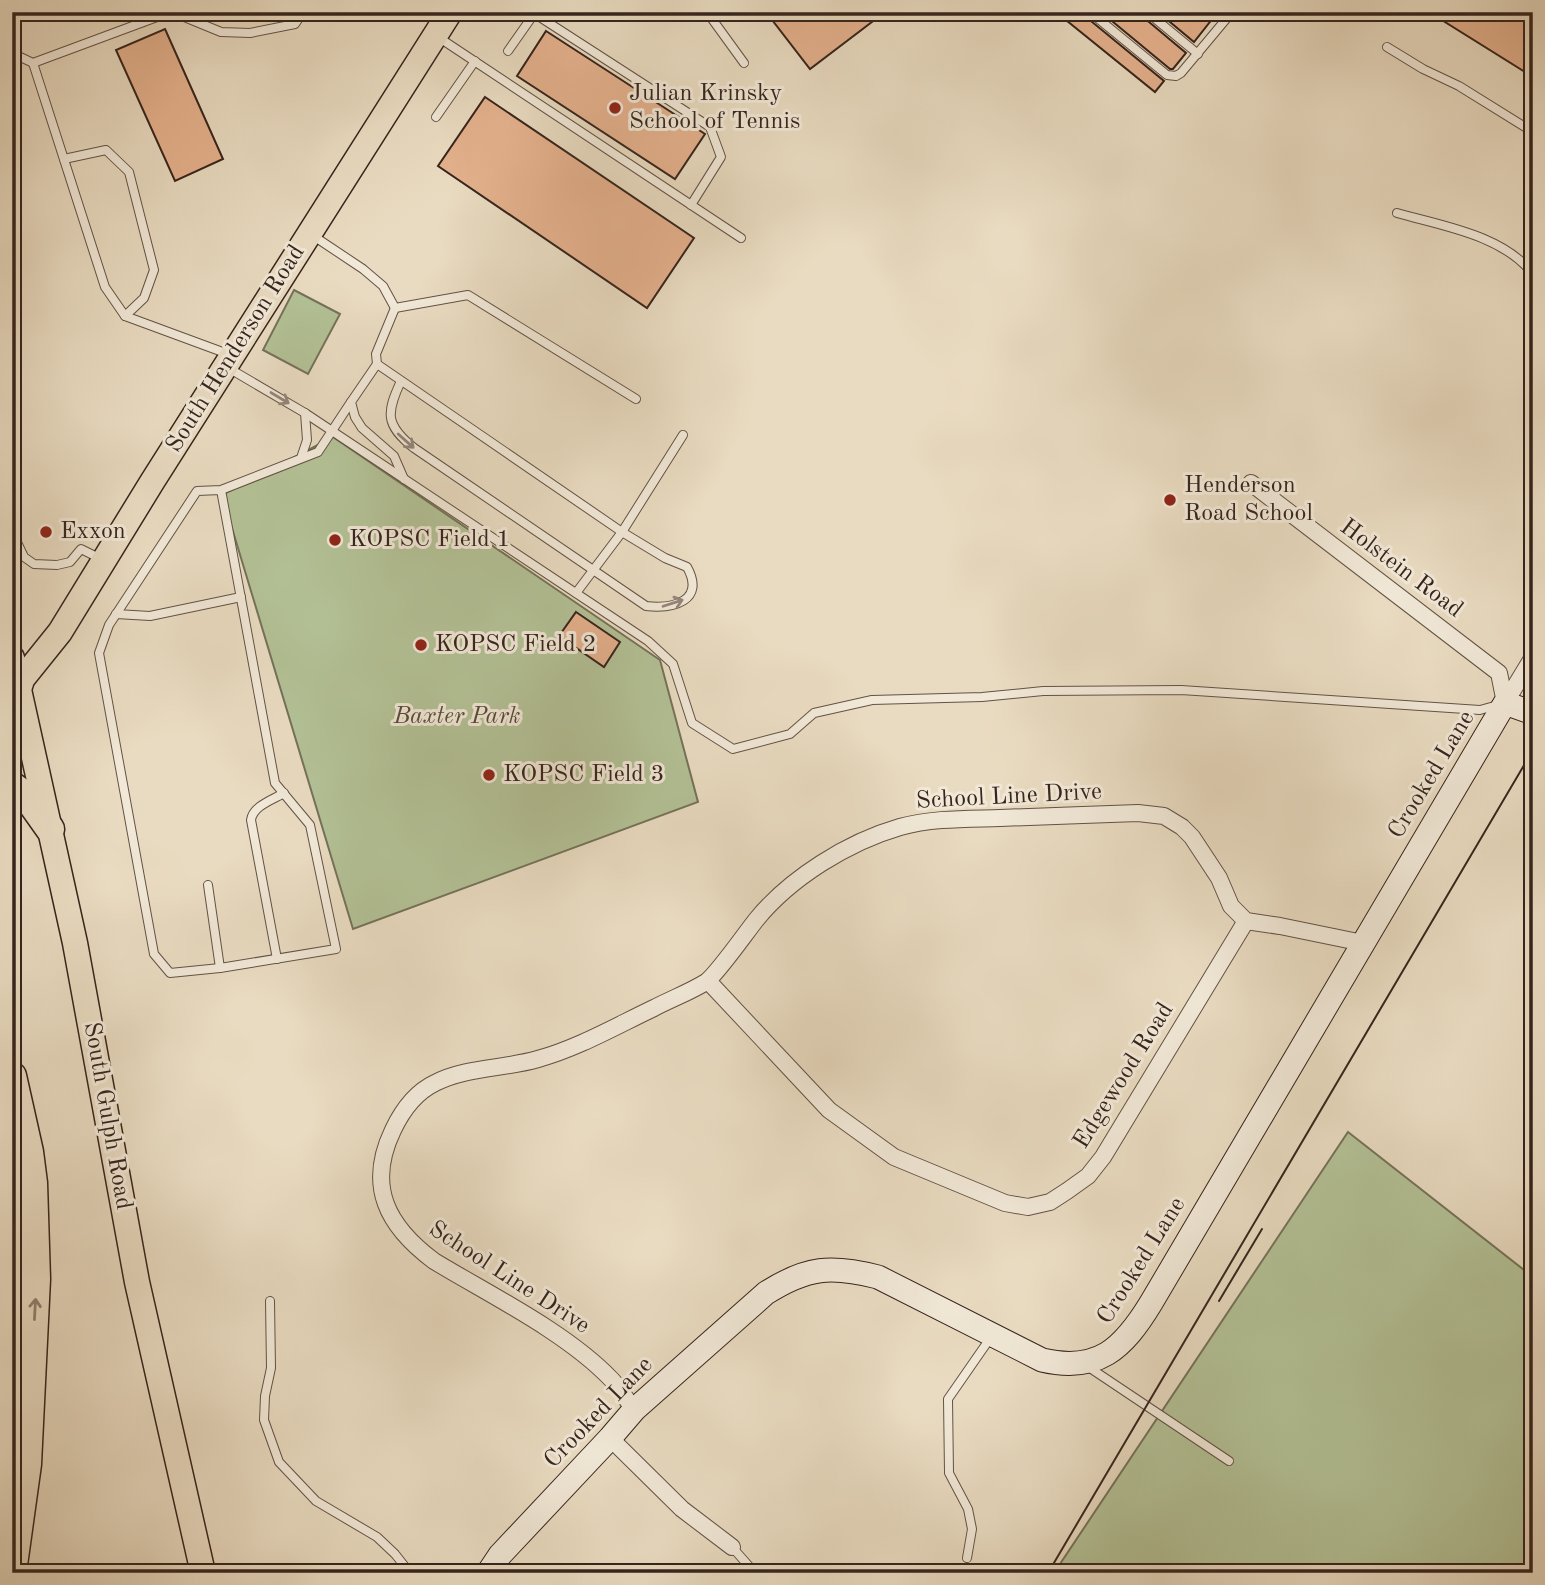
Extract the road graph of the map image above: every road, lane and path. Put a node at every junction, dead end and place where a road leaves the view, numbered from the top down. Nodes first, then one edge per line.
1 (303, 12) edge
2 (450, 12) edge
3 (707, 12) edge
4 (1090, 12) edge
5 (1147, 12) edge
6 (533, 13) edge
7 (1226, 14) edge
8 (436, 35) junction
9 (1387, 47) dead end
10 (508, 51) dead end
11 (1198, 54) junction
12 (13, 55) edge
13 (475, 61) junction
14 (33, 63) junction
15 (744, 63) dead end
16 (436, 117) dead end
17 (1533, 132) edge
18 (64, 159) junction
19 (691, 205) junction
20 (1396, 213) dead end
21 (310, 234) junction
22 (741, 238) dead end
23 (1533, 274) edge
24 (395, 308) junction
25 (125, 316) junction
26 (229, 361) junction
27 (377, 364) junction
28 (401, 381) junction
29 (636, 399) dead end
30 (351, 402) junction
31 (305, 413) junction
32 (333, 432) junction
33 (683, 435) dead end
34 (301, 458) junction
35 (404, 479) junction
36 (1251, 484) dead end
37 (221, 490) junction
38 (12, 532) edge
39 (622, 532) junction
40 (103, 561) junction
41 (593, 569) junction
42 (576, 593) junction
43 (241, 597) junction
44 (116, 614) junction
45 (1533, 657) edge
46 (14, 681) edge
47 (1505, 703) junction
48 (1532, 713) edge
49 (12, 786) edge
50 (284, 793) junction
51 (50, 829) junction
52 (208, 885) dead end
53 (1246, 921) junction
54 (1363, 943) junction
55 (277, 959) junction
56 (220, 968) junction
57 (708, 981) junction
58 (12, 1076) edge
59 (270, 1301) dead end
60 (993, 1335) junction
61 (1085, 1364) junction
62 (634, 1410) junction
63 (610, 1438) junction
64 (1229, 1461) dead end
65 (732, 1547) joint
66 (967, 1558) dead end
67 (495, 1568) edge
68 (12, 1572) edge
69 (203, 1573) edge
70 (410, 1573) edge
71 (755, 1573) edge

1 - 14 lane
2 - 8 main road, South Henderson Road
3 - 15 lane
4 - 11 lane
5 - 11 lane
6 - 10 lane
6 - 19 lane
7 - 11 lane
8 - 13 lane
8 - 21 main road, South Henderson Road
9 - 17 lane
12 - 14 lane
13 - 16 lane
13 - 19 lane
14 - 18 lane
18 - 25 lane
18 - 25 lane
19 - 22 lane
20 - 23 lane
21 - 24 lane
21 - 26 main road, South Henderson Road
24 - 27 lane
24 - 29 lane
25 - 26 lane
26 -> 31 lane
26 - 40 main road, South Henderson Road
27 - 28 lane
27 - 30 lane
28 - 39 lane
28 -> 41 lane
30 - 32 lane
30 - 35 lane
31 - 32 lane
31 - 34 lane
32 - 34 lane
32 - 35 lane
33 - 39 lane
34 - 37 lane
35 - 42 lane
36 - 47 street, Holstein Road
37 - 43 lane
37 - 44 lane
38 - 40 lane
39 - 41 lane
41 -> 39 lane
40 - 46 main road, South Henderson Road
41 - 42 lane
42 - 47 lane
43 - 44 lane
43 - 50 lane
44 - 56 lane
45 - 47 street
46 - 51 main road, South Gulph Road
47 - 48 street, Crooked Lane
47 - 54 street, Crooked Lane
49 - 51 highway
50 - 55 lane
50 - 55 lane
51 - 69 main road, South Gulph Road
52 - 56 lane
53 - 54 street
53 - 57 street, School Line Drive
53 - 57 street, Edgewood Road
54 - 61 street, Crooked Lane
55 - 56 lane
57 - 62 street, School Line Drive
68 -> 58 highway
59 - 70 lane
60 - 61 street, Crooked Lane
60 - 62 street, Crooked Lane
60 - 66 lane
61 - 64 lane
62 - 63 street, Crooked Lane
63 - 65 street
63 - 67 street, Crooked Lane
65 - 71 lane

